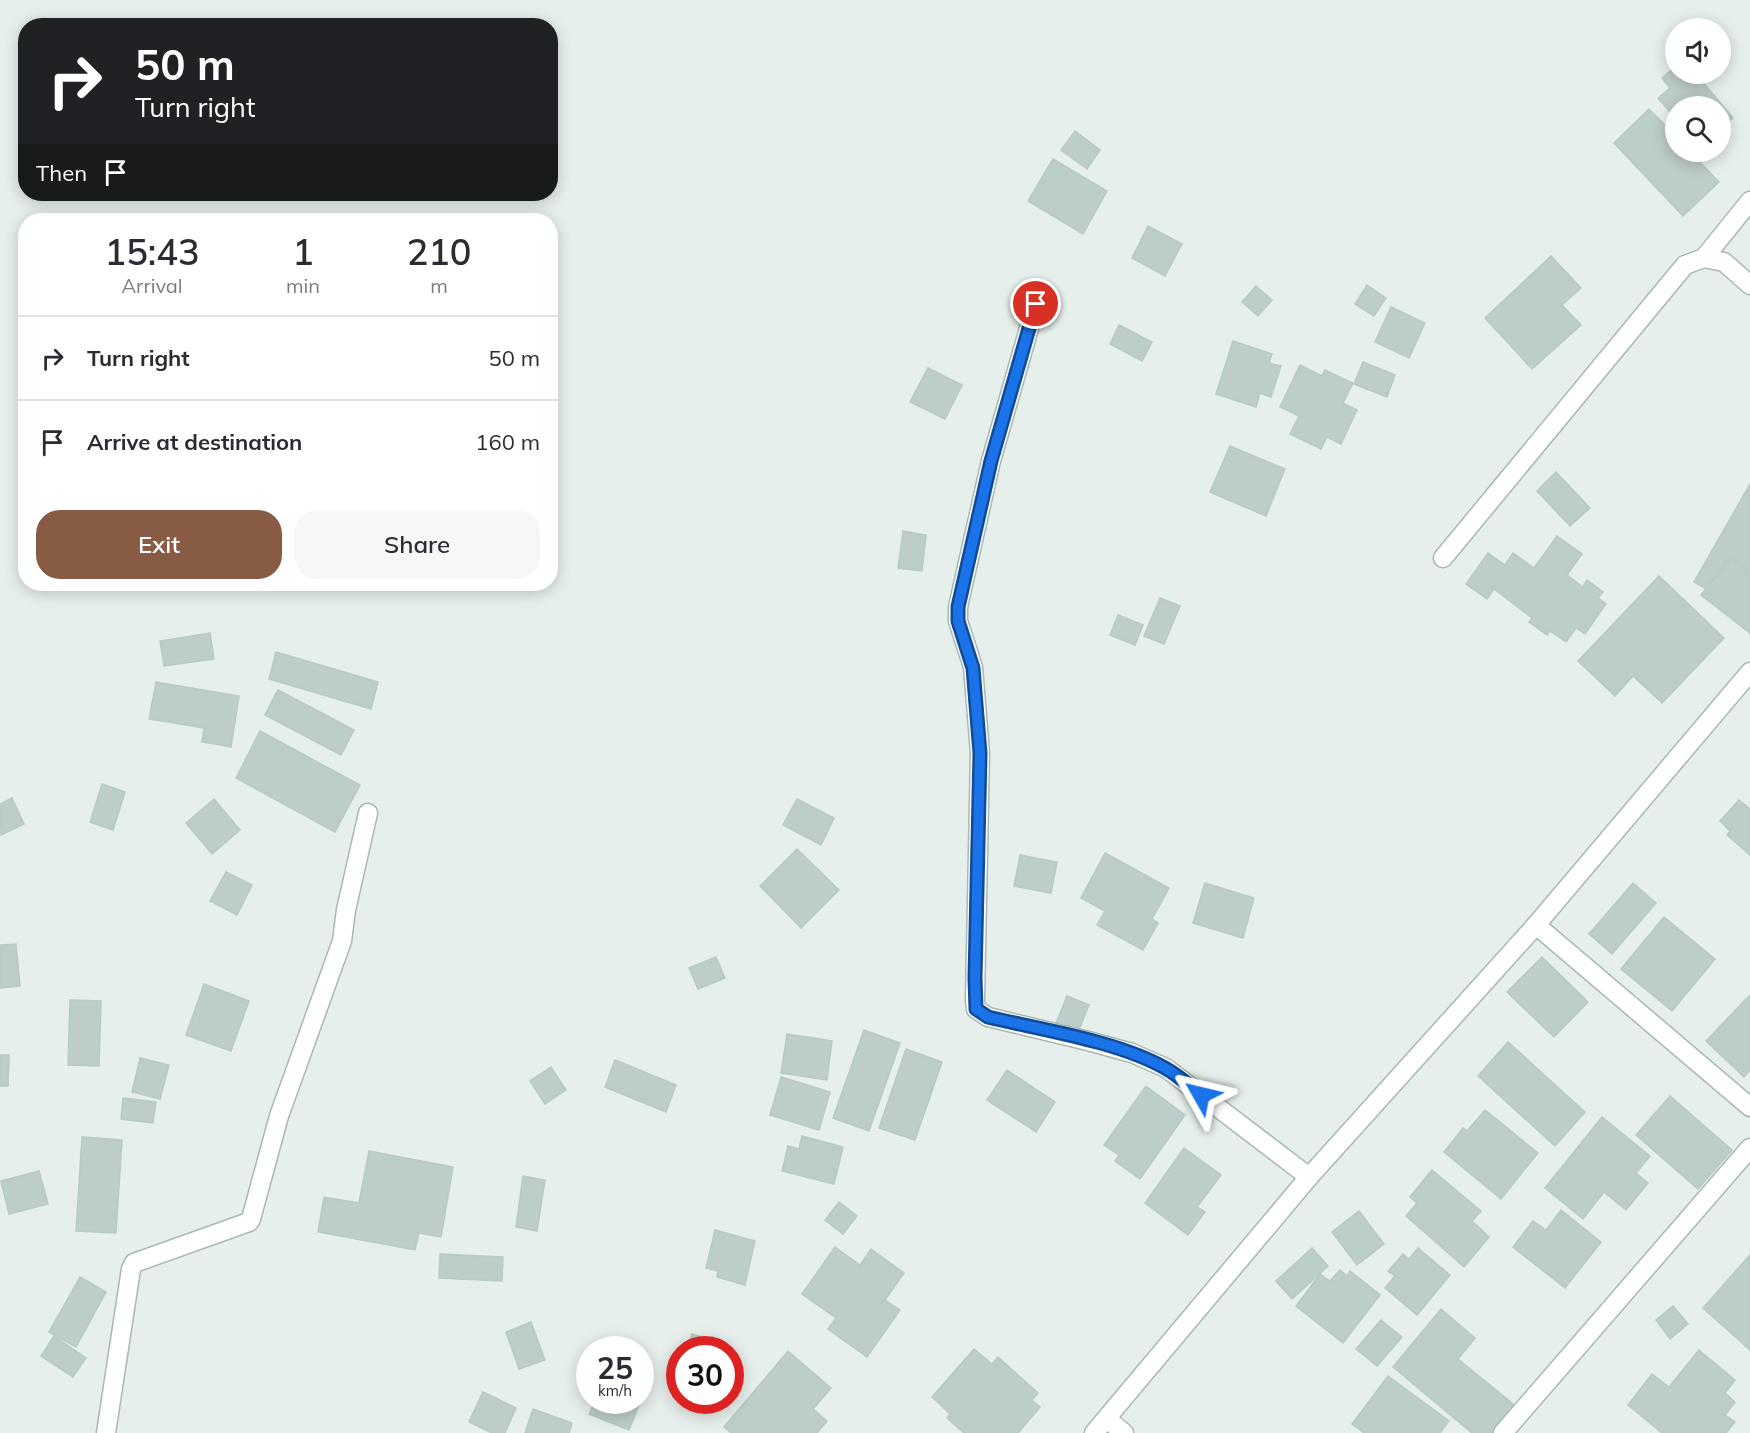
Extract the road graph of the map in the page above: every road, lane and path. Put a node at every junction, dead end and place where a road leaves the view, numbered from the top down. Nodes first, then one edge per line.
1 (1750, 201) edge
2 (1704, 258) junction
3 (1750, 285) edge
4 (1036, 304) dead end
5 (1443, 558) dead end
6 (1750, 672) edge
7 (368, 813) dead end
8 (1536, 925) junction
9 (1750, 1107) edge
10 (1750, 1148) edge
11 (1309, 1177) junction
12 (1107, 1419) junction
13 (106, 1433) edge
14 (1094, 1433) edge
15 (1124, 1433) edge
16 (1503, 1433) edge

1 - 2 street
2 - 3 street
2 - 5 street
4 - 11 street
6 - 8 street
7 - 13 street
8 - 9 street
8 - 11 street
10 - 16 street
11 - 12 street
12 - 14 street
12 - 15 street

